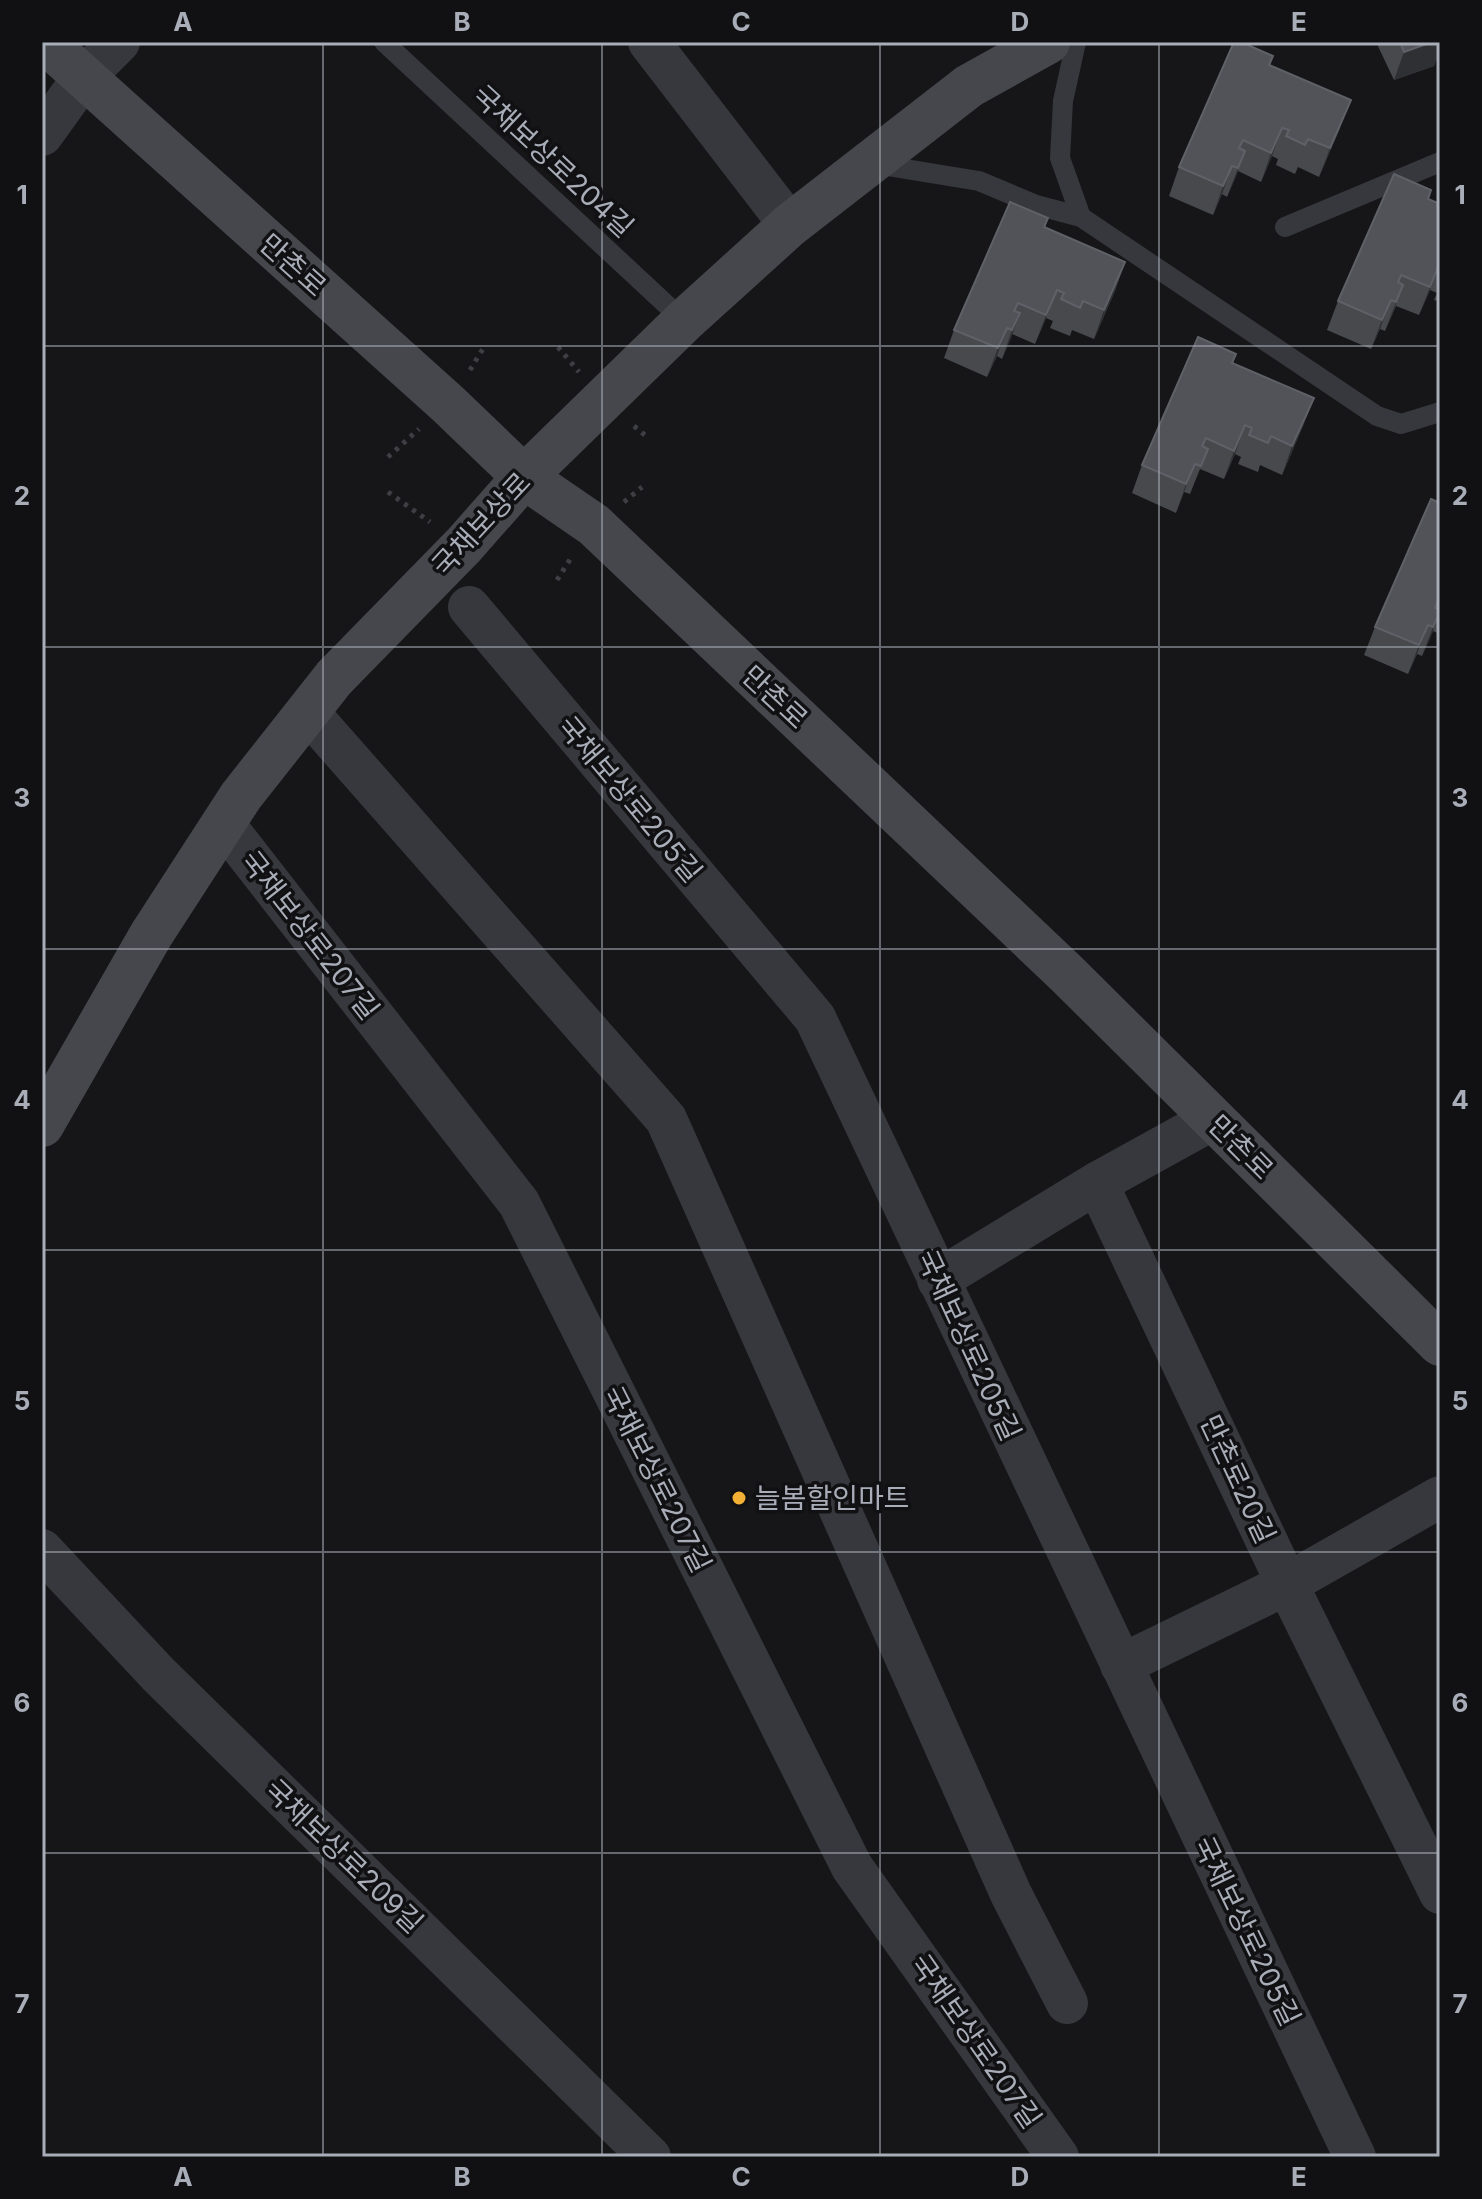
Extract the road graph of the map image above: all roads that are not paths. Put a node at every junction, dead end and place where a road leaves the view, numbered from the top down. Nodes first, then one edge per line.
1 (45, 42) edge
2 (119, 42) edge
3 (384, 42) edge
4 (649, 42) edge
5 (1048, 42) edge
6 (1076, 42) edge
7 (83, 78) junction
8 (42, 135) edge
9 (1440, 162) edge
10 (869, 163) junction
11 (1081, 217) junction
12 (790, 225) junction
13 (1285, 227) dead end
14 (684, 321) junction
15 (1440, 412) edge
16 (524, 477) junction
17 (469, 607) dead end
18 (307, 711) junction
19 (223, 823) junction
20 (1213, 1119) junction
21 (42, 1125) edge
22 (1097, 1183) junction
23 (938, 1280) junction
24 (1440, 1344) edge
25 (1440, 1497) edge
26 (42, 1550) edge
27 (1287, 1584) junction
28 (1121, 1665) junction
29 (1440, 1893) edge
30 (1067, 2003) dead end
31 (650, 2157) edge
32 (1058, 2157) edge
33 (1355, 2157) edge

1 - 7 main road, 만촌로
2 - 7 street
3 - 14 lane, 국채보상로204길
4 - 12 street
5 - 10 main road, 국채보상로
6 - 11 lane
7 - 8 street
7 - 16 main road, 만촌로
9 - 13 lane
10 - 11 lane
10 - 12 main road, 국채보상로
11 - 15 lane
12 - 14 main road, 국채보상로
14 - 16 main road, 국채보상로
16 - 18 main road, 국채보상로
16 - 20 main road, 만촌로
17 - 23 street, 국채보상로205길
18 - 19 main road, 국채보상로
18 - 30 street
19 - 21 main road, 국채보상로
19 - 32 street, 국채보상로207길
20 - 22 street
20 - 24 main road, 만촌로
22 - 23 street
22 - 27 street, 만촌로20길
23 - 28 street, 국채보상로205길
25 - 27 street
26 - 31 street, 국채보상로209길
27 - 28 street
27 - 29 street, 만촌로20길
28 - 33 street, 국채보상로205길

